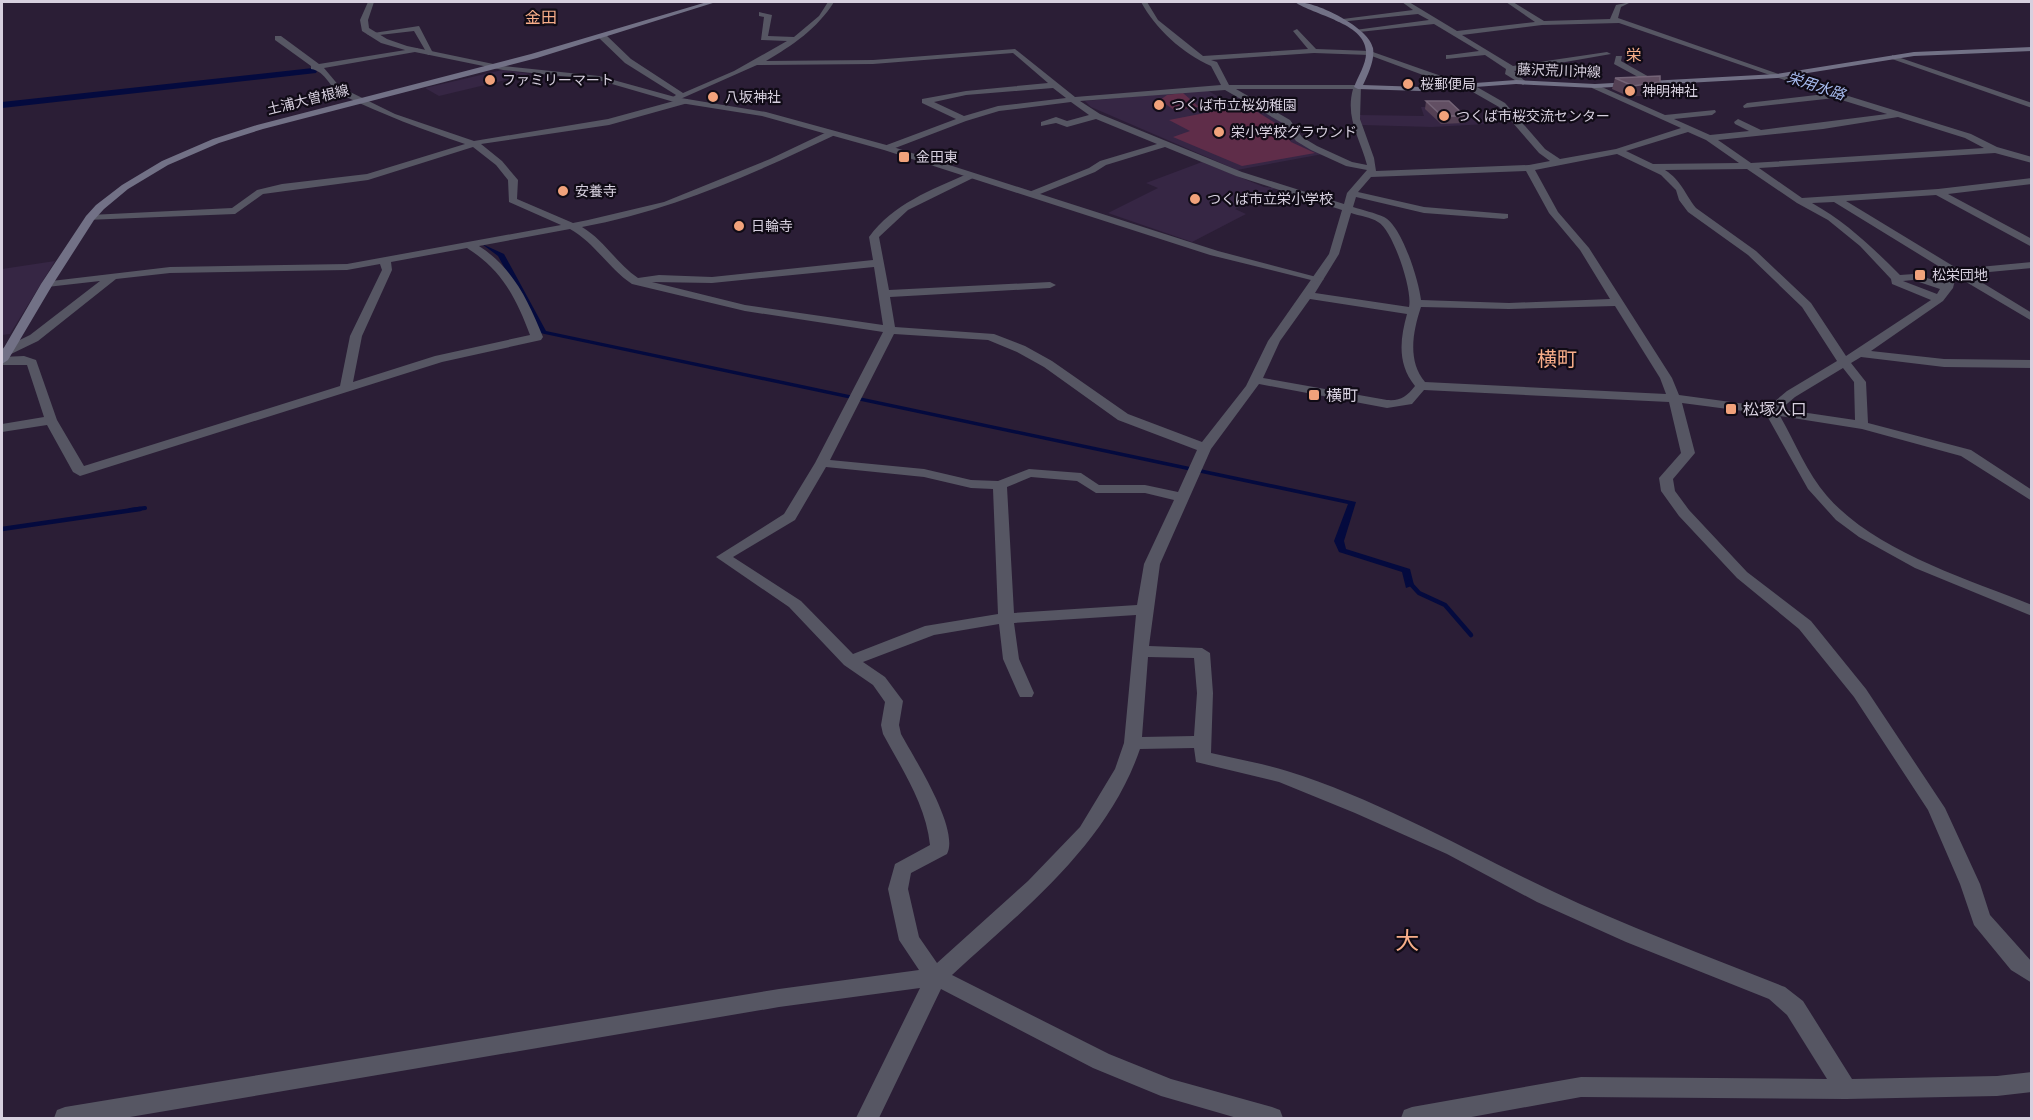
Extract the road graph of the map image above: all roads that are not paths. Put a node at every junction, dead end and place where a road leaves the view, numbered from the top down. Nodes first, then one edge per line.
1 (2, 2) edge
2 (7, 2) edge
3 (371, 2) edge
4 (713, 2) edge
5 (831, 2) edge
6 (1144, 2) edge
7 (1298, 2) edge
8 (1405, 2) edge
9 (1509, 2) edge
10 (1628, 2) edge
11 (1422, 12) junction
12 (762, 14) dead end
13 (1339, 20) junction
14 (1438, 21) junction
15 (1620, 21) junction
16 (1542, 23) junction
17 (1449, 27) junction
18 (1359, 30) junction
19 (1425, 30) dead end
20 (1297, 31) dead end
21 (1458, 33) junction
22 (371, 34) junction
23 (602, 36) junction
24 (278, 39) dead end
25 (795, 39) junction
26 (1590, 46) dead end
27 (2031, 49) edge
28 (415, 50) junction
29 (1314, 51) junction
30 (431, 53) junction
31 (1370, 53) junction
32 (1486, 53) junction
33 (1449, 57) dead end
34 (1894, 57) junction
35 (1201, 58) junction
36 (1619, 58) dead end
37 (752, 63) junction
38 (314, 66) junction
39 (494, 67) junction
40 (1511, 69) junction
41 (1777, 76) junction
42 (1523, 82) junction
43 (1654, 82) junction
44 (1054, 85) junction
45 (1464, 86) junction
46 (1595, 86) junction
47 (1226, 87) junction
48 (1358, 87) junction
49 (1838, 95) junction
50 (680, 99) junction
51 (1072, 100) junction
52 (360, 101) junction
53 (1747, 106) dead end
54 (2031, 106) edge
55 (1712, 112) dead end
56 (1899, 114) junction
57 (1097, 116) junction
58 (1665, 117) junction
59 (963, 118) junction
60 (1738, 122) dead end
61 (1044, 124) dead end
62 (1688, 129) junction
63 (832, 133) junction
64 (1760, 134) junction
65 (1708, 138) junction
66 (475, 144) junction
67 (1165, 144) junction
68 (887, 148) junction
69 (1997, 150) junction
70 (1618, 151) junction
71 (2031, 160) edge
72 (1556, 161) junction
73 (1747, 166) junction
74 (1654, 167) junction
75 (1529, 168) junction
76 (1372, 171) junction
77 (970, 176) junction
78 (2031, 182) edge
79 (1938, 192) junction
80 (1352, 193) junction
81 (1032, 194) junction
82 (1836, 199) junction
83 (1800, 201) junction
84 (1347, 208) junction
85 (1504, 216) dead end
86 (90, 218) junction
87 (569, 226) junction
88 (468, 244) junction
89 (2031, 244) edge
90 (385, 260) junction
91 (877, 263) junction
92 (2031, 265) edge
93 (1957, 272) junction
94 (114, 276) junction
95 (1319, 279) junction
96 (636, 282) junction
97 (47, 284) junction
98 (1050, 285) dead end
99 (1943, 293) junction
100 (883, 294) junction
101 (1307, 295) junction
102 (1618, 302) junction
103 (1415, 307) junction
104 (2031, 318) edge
105 (890, 330) junction
106 (1856, 352) junction
107 (3, 358) edge
108 (1842, 361) junction
109 (2031, 364) edge
110 (1256, 380) junction
111 (1421, 386) junction
112 (345, 390) junction
113 (1674, 398) junction
114 (1771, 411) junction
115 (51, 420) junction
116 (1862, 426) junction
117 (2, 429) edge
118 (1205, 448) junction
119 (822, 463) junction
120 (1000, 485) junction
121 (1181, 497) junction
122 (2031, 497) edge
123 (1144, 610) junction
124 (2031, 611) edge
125 (1006, 619) junction
126 (1142, 651) junction
127 (850, 661) junction
128 (1026, 693) dead end
129 (1203, 742) junction
130 (1134, 743) junction
131 (2031, 974) edge
132 (936, 977) junction
133 (2031, 1082) edge
134 (1846, 1089) junction
135 (65, 1119) edge
136 (867, 1119) edge
137 (1272, 1119) edge
138 (1412, 1119) edge

1 - 2 street
3 - 22 street
4 - 23 main road, 土浦大曽根線
5 - 25 street
6 - 35 street
7 - 13 main road
8 - 11 street
9 - 16 street
10 - 15 street
11 - 13 street
11 - 14 street
12 - 25 street
13 - 18 main road
14 - 17 street
14 - 18 street
15 - 16 street
15 - 41 street
16 - 21 street
17 - 19 street
17 - 21 street
18 - 31 main road
20 - 29 street
21 - 32 street
22 - 28 street
22 - 30 street
23 - 39 main road, 土浦大曽根線
23 - 50 street
24 - 38 street
25 - 37 street
26 - 40 street
27 - 34 main road, 藤沢荒川沖線
28 - 30 street
28 - 38 street
29 - 31 street
29 - 35 street
30 - 39 street
31 - 45 street
31 - 48 main road
32 - 33 street
32 - 40 street
34 - 41 main road, 藤沢荒川沖線
34 - 54 street
35 - 47 street
36 - 43 street
37 - 44 street
37 - 50 street
38 - 52 street
39 - 50 street
39 - 52 main road, 土浦大曽根線
40 - 42 street
41 - 43 main road, 藤沢荒川沖線
41 - 49 street
42 - 45 main road, 藤沢荒川沖線
42 - 46 main road, 藤沢荒川沖線
43 - 46 main road, 藤沢荒川沖線
44 - 51 street
44 - 59 street
45 - 48 main road, 藤沢荒川沖線
45 - 72 street
46 - 58 street
47 - 48 street
47 - 51 street
47 - 76 street
48 - 76 street
49 - 53 street
49 - 56 street
50 - 63 street
50 - 66 street
51 - 57 street
51 - 59 street
52 - 66 street
52 - 86 main road, 土浦大曽根線
55 - 58 street
56 - 64 street
56 - 69 street
57 - 61 street
57 - 67 street
58 - 62 street
59 - 68 street
60 - 64 street
62 - 65 street
62 - 70 street
63 - 68 street
63 - 87 street
64 - 65 street
65 - 73 street
66 - 86 street
66 - 87 street
67 - 81 street
67 - 84 street
68 - 77 street
69 - 71 street
69 - 73 street
70 - 72 street
70 - 74 street
72 - 75 street
73 - 74 street
73 - 83 street
74 - 108 street
75 - 76 street
75 - 102 street
76 - 80 street
77 - 81 street
77 - 91 street
78 - 79 street
79 - 82 street
79 - 89 street
80 - 84 street
80 - 85 street
81 - 95 street
82 - 83 street
82 - 93 street
83 - 99 street
84 - 95 street
84 - 103 street
86 - 97 main road, 土浦大曽根線
87 - 88 street
87 - 96 street
88 - 90 street
88 - 112 street
90 - 94 street
90 - 112 street
91 - 96 street
91 - 100 street
92 - 93 street
93 - 99 street
93 - 104 street
94 - 97 street
94 - 107 street
95 - 101 street
96 - 105 street
97 - 107 main road, 土浦大曽根線
98 - 100 street
99 - 106 street
100 - 105 street
101 - 103 street
101 - 110 street
102 - 103 street
102 - 113 street
103 - 111 street
105 - 118 street
105 - 119 street
106 - 108 street
106 - 109 street
107 - 115 street
108 - 114 street
108 - 116 street
110 - 111 street
110 - 118 street
111 - 113 street
112 - 115 street
113 - 114 street
113 - 131 street
114 - 116 street
114 - 124 street
115 - 117 street
116 - 122 street
118 - 121 street
119 - 120 street
119 - 127 street
120 - 121 street
120 - 125 street
121 - 123 street
123 - 125 street
123 - 126 street
125 - 127 street
125 - 128 street
126 - 129 street
126 - 130 street
127 - 132 street
129 - 130 street
129 - 134 street
130 - 132 street
132 - 135 street
132 - 136 street
132 - 137 street
133 - 134 street
134 - 138 street

